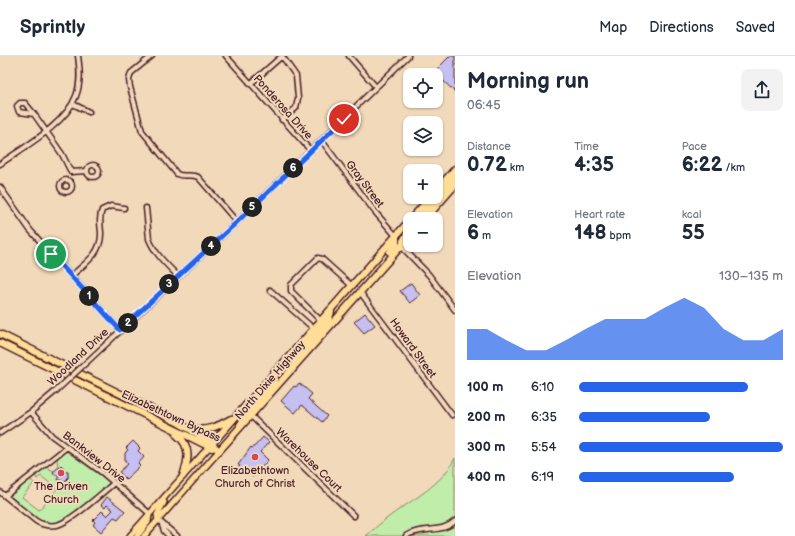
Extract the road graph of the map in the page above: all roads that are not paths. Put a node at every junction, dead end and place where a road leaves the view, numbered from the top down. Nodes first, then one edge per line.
1 (78, 56) edge
2 (152, 56) edge
3 (226, 56) edge
4 (282, 56) edge
5 (349, 56) edge
6 (408, 56) edge
7 (250, 84) junction
8 (376, 87) junction
9 (73, 104) junction
10 (89, 112) dead end
11 (34, 114) dead end
12 (282, 120) junction
13 (46, 131) junction
14 (322, 141) junction
15 (311, 151) junction
16 (0, 164) edge
17 (455, 169) edge
18 (87, 171) dead end
19 (71, 172) junction
20 (455, 177) edge
21 (68, 180) dead end
22 (443, 183) edge
23 (455, 185) edge
24 (0, 187) edge
25 (424, 204) edge
26 (124, 208) dead end
27 (146, 208) dead end
28 (417, 212) edge
29 (425, 212) edge
30 (431, 212) edge
31 (237, 222) junction
32 (403, 228) edge
33 (396, 236) junction
34 (403, 242) edge
35 (402, 246) junction
36 (71, 276) junction
37 (178, 276) junction
38 (352, 286) junction
39 (270, 290) dead end
40 (360, 292) junction
41 (333, 308) junction
42 (455, 310) edge
43 (321, 321) junction
44 (314, 329) junction
45 (120, 330) junction
46 (0, 334) edge
47 (323, 334) junction
48 (0, 343) edge
49 (293, 369) junction
50 (274, 372) junction
51 (30, 412) junction
52 (452, 415) dead end
53 (235, 416) junction
54 (251, 416) junction
55 (175, 422) junction
56 (166, 427) junction
57 (240, 429) junction
58 (0, 433) edge
59 (210, 445) junction
60 (67, 447) junction
61 (220, 451) junction
62 (182, 477) junction
63 (114, 483) junction
64 (0, 492) edge
65 (5, 496) junction
66 (150, 514) junction
67 (354, 516) dead end
68 (158, 520) junction
69 (455, 521) edge
70 (162, 525) junction
71 (130, 536) edge
72 (137, 536) edge
73 (144, 536) edge
74 (169, 536) edge
75 (177, 536) edge
76 (406, 536) edge

1 - 9 street
2 - 31 street
3 - 7 street, Ponderosa Drive
4 - 7 street
4 - 12 street
5 - 8 street
6 - 8 street, Woodland Drive
7 - 12 street, Ponderosa Drive
8 - 14 street, Woodland Drive
9 - 10 street
9 - 13 street
11 - 13 street
12 - 15 street, Ponderosa Drive
13 - 16 street
13 - 19 street
14 - 15 street, Woodland Drive
14 - 33 street, Gray Street
15 - 31 street, Woodland Drive
17 - 22 highway
18 - 19 street
19 - 21 street
20 - 29 highway
23 - 30 highway
24 - 36 street
25 - 28 highway, North Dixie Highway
26 - 36 street
27 - 37 street
31 - 37 street, Woodland Drive
32 - 33 highway, North Dixie Highway
33 - 38 highway, North Dixie Highway
33 - 47 highway
34 - 35 highway
35 - 40 highway, North Dixie Highway
35 - 42 street
36 - 45 street
37 - 45 street, Woodland Drive
38 - 41 highway, North Dixie Highway
38 - 43 street
39 - 44 street
40 - 47 highway, North Dixie Highway
40 - 52 street, Howard Street
41 - 43 highway, North Dixie Highway
41 - 49 highway
43 - 44 highway, North Dixie Highway
44 - 50 highway, North Dixie Highway
45 - 51 street, Woodland Drive, bridge
46 - 55 highway, Elizabethtown Bypass
47 - 49 highway, North Dixie Highway
48 - 56 highway, Elizabethtown Bypass
49 - 54 highway, North Dixie Highway
50 - 53 highway, North Dixie Highway
50 - 57 highway
51 - 58 street, Woodland Drive
51 - 60 street, Bankview Drive
53 - 55 highway
53 - 59 highway, North Dixie Highway
54 - 57 highway, North Dixie Highway
54 - 67 street, Warehouse Court
55 - 59 highway, Elizabethtown Bypass
56 - 59 highway, Elizabethtown Bypass
56 - 62 highway
57 - 61 highway, North Dixie Highway
59 - 61 highway, Elizabethtown Bypass
59 - 62 main road
60 - 63 street, Bankview Drive
60 - 65 street
61 - 68 main road, North Dixie Highway
62 - 66 main road
62 - 68 main road
63 - 65 street
63 - 66 street, Bankview Drive
64 - 65 street
66 - 71 main road
66 - 72 main road
68 - 70 street
68 - 73 main road, North Dixie Highway
69 - 76 street
70 - 74 street
70 - 75 street

